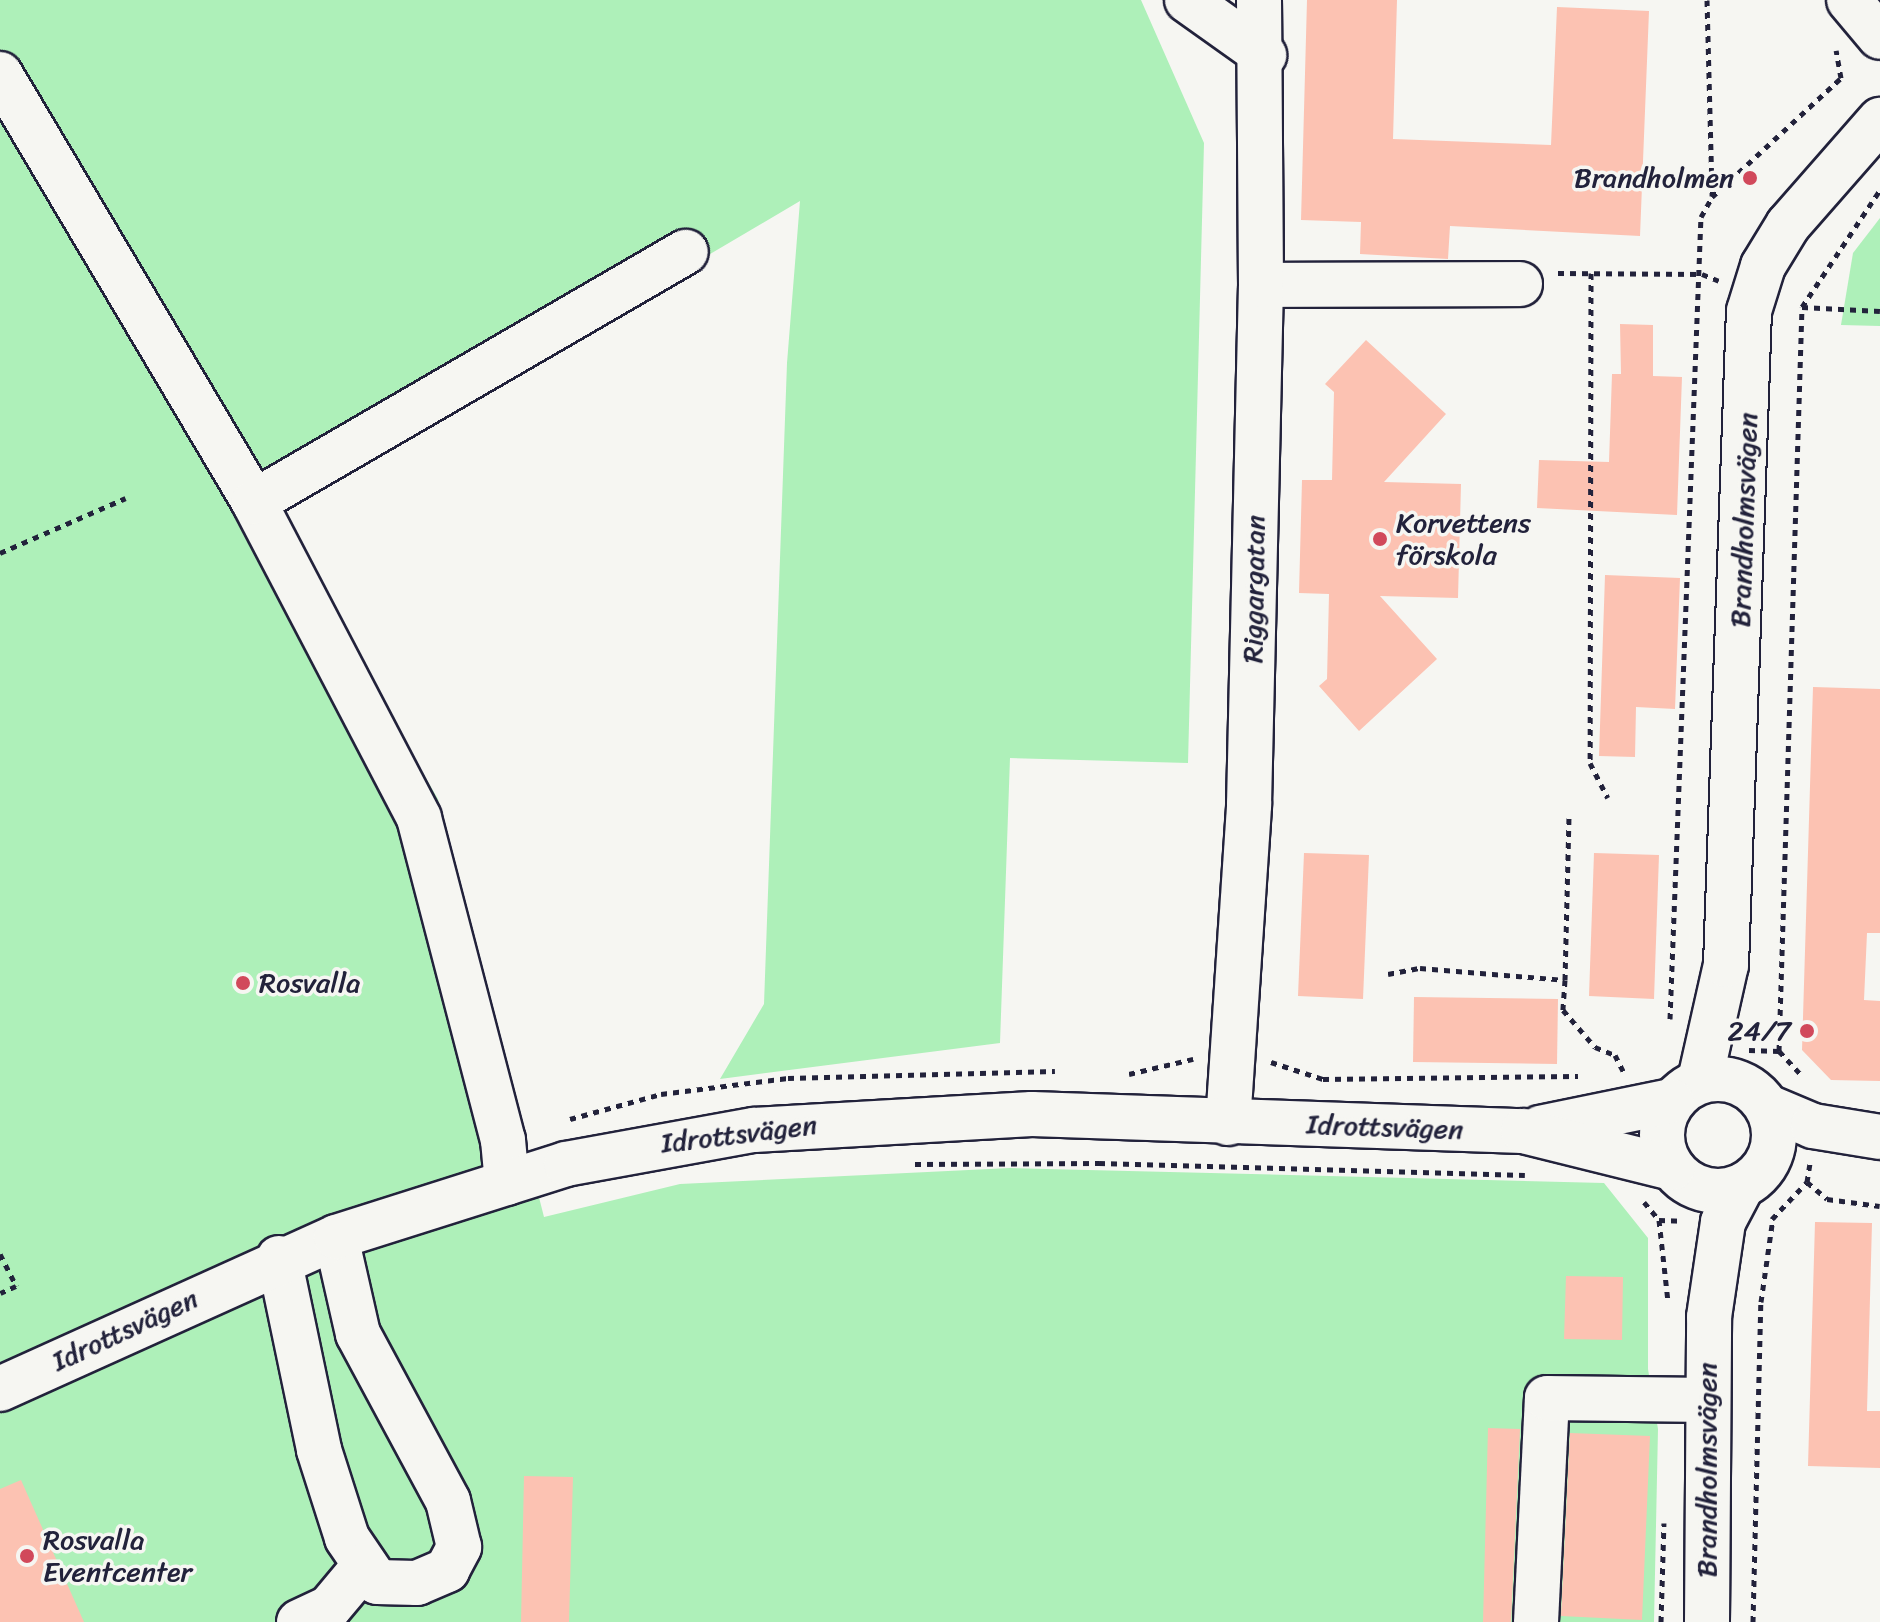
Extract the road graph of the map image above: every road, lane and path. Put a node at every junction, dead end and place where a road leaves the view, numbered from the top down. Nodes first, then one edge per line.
1 (1187, 0) edge
2 (1259, 0) edge
3 (1707, 0) edge
4 (1841, 18) edge
5 (1880, 37) edge
6 (1264, 55) junction
7 (0, 74) edge
8 (1880, 120) edge
9 (1880, 190) edge
10 (1712, 197) junction
11 (686, 252) dead end
12 (1591, 273) junction
13 (1702, 274) junction
14 (1520, 284) joint
15 (1261, 285) junction
16 (1754, 295) junction
17 (1802, 307) junction
18 (1880, 311) edge
19 (126, 498) dead end
20 (254, 502) junction
21 (0, 553) edge
22 (1608, 798) dead end
23 (1569, 818) dead end
24 (1726, 965) junction
25 (1388, 974) dead end
26 (1565, 980) junction
27 (1669, 1030) dead end
28 (1779, 1051) dead end
29 (1626, 1076) dead end
30 (1686, 1091) junction
31 (1757, 1096) junction
32 (1228, 1123) junction
33 (1523, 1131) junction
34 (1880, 1139) edge
35 (910, 1164) dead end
36 (1678, 1174) junction
37 (1754, 1175) junction
38 (1543, 1176) dead end
39 (1807, 1182) dead end
40 (507, 1183) junction
41 (1880, 1206) edge
42 (1773, 1218) dead end
43 (336, 1237) junction
44 (0, 1254) edge
45 (279, 1258) junction
46 (0, 1293) edge
47 (1709, 1317) junction
48 (0, 1389) edge
49 (1708, 1400) junction
50 (365, 1565) junction
51 (299, 1622) edge
52 (1536, 1622) edge
53 (1707, 1622) edge
54 (1753, 1622) edge

1 - 6 street
2 - 6 street, Riggargatan
3 - 10 path
4 - 5 street
4 - 10 path
6 - 15 street, Riggargatan
7 - 20 street
8 - 16 street, Brandholmsvägen
9 - 17 path
10 - 13 path
11 - 20 street
12 - 13 path
12 - 14 path
12 - 22 path
13 - 16 path
13 - 27 path
14 - 15 street
15 - 32 street, Riggargatan
16 - 24 street, Brandholmsvägen
17 - 18 path
17 - 28 path
19 - 21 path
20 - 40 street
23 - 26 path
24 - 30 street, Brandholmsvägen
24 - 31 street, Brandholmsvägen
25 - 26 path
26 - 29 path
30 - 31 street
30 - 33 street, Idrottsvägen
30 - 36 street, Brandholmsvägen
31 - 34 street
31 - 37 street, Brandholmsvägen
32 - 33 street, Idrottsvägen
32 - 40 street, Idrottsvägen
33 - 36 street, Idrottsvägen
34 - 37 street
35 - 38 path
36 - 37 street
36 - 47 street, Brandholmsvägen
37 - 47 street, Brandholmsvägen
39 - 41 path
40 - 43 street, Idrottsvägen
42 - 54 path
43 - 45 street, Idrottsvägen
43 - 50 street
44 - 46 path
45 - 48 street, Idrottsvägen
45 - 50 street
47 - 49 street, Brandholmsvägen
49 - 52 street
49 - 53 street, Brandholmsvägen
50 - 51 street

